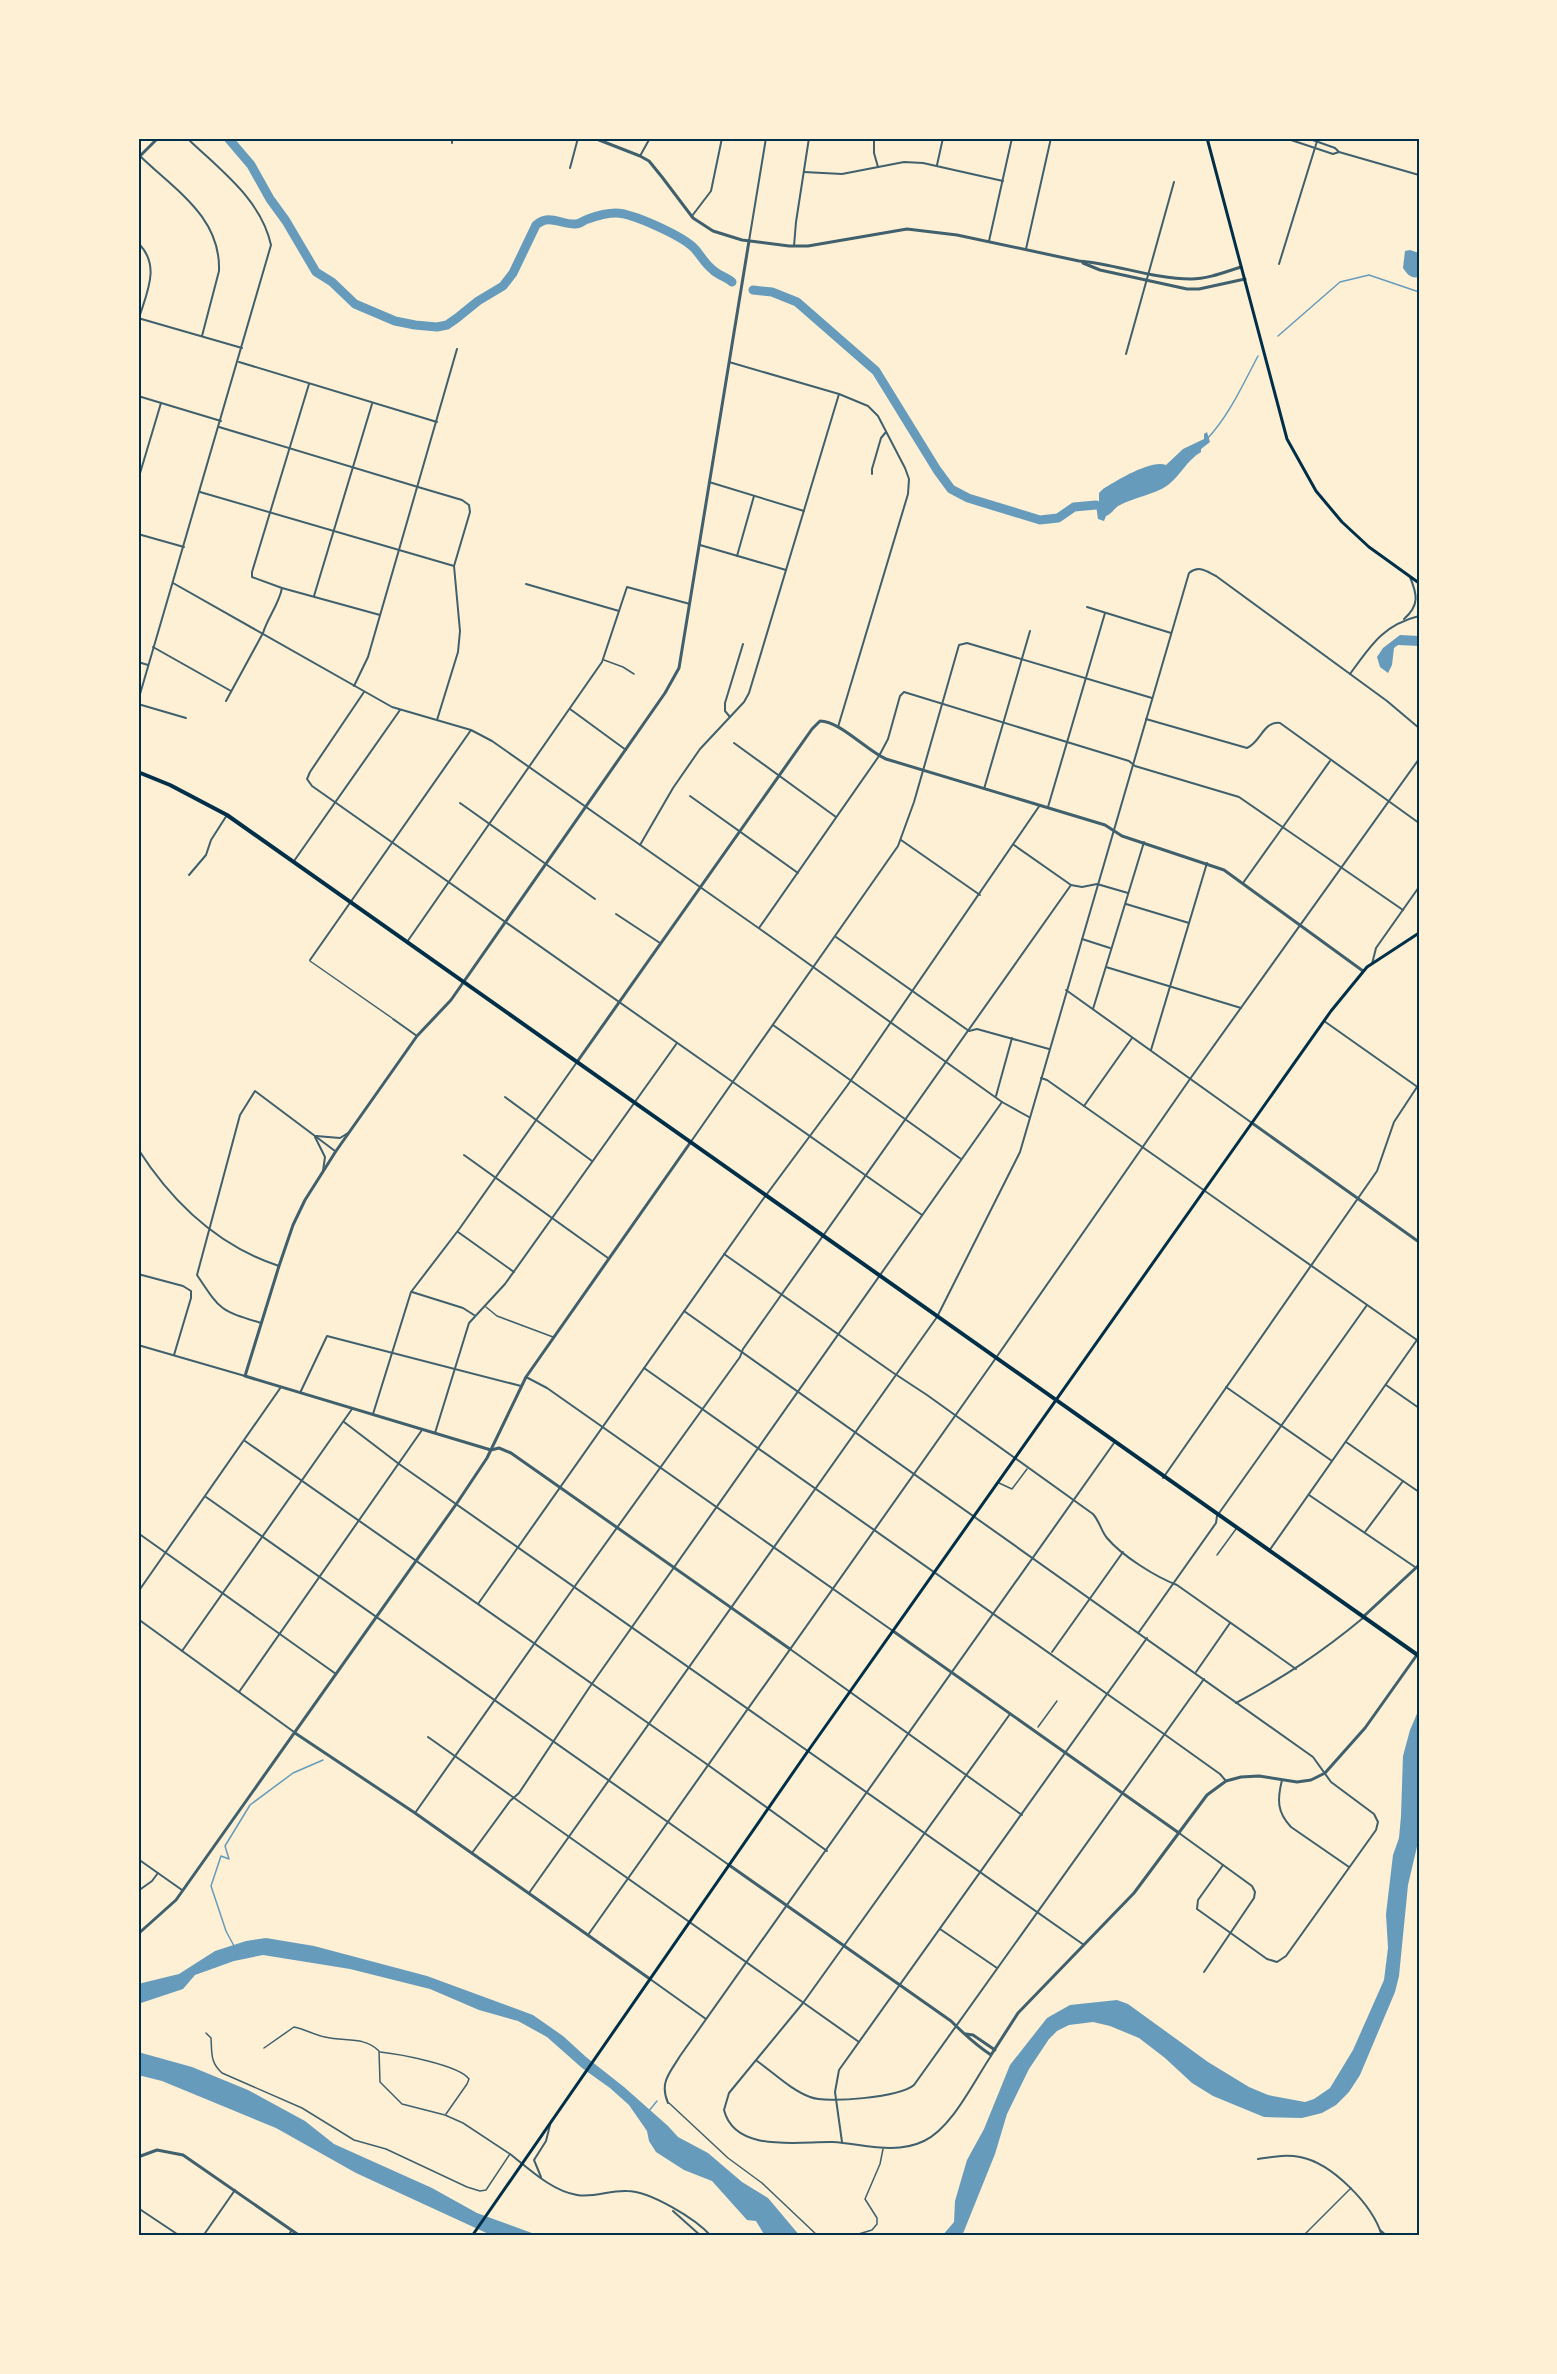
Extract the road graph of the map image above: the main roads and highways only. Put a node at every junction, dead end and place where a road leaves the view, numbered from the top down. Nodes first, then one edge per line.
1 (1207, 138) edge
2 (1419, 583) edge
3 (138, 772) edge
4 (1419, 933) edge
5 (1055, 1401) junction
6 (1418, 1654) edge
7 (472, 2236) edge

1 - 2 main road
3 - 5 main road
4 - 5 main road
5 - 6 main road
5 - 7 main road

